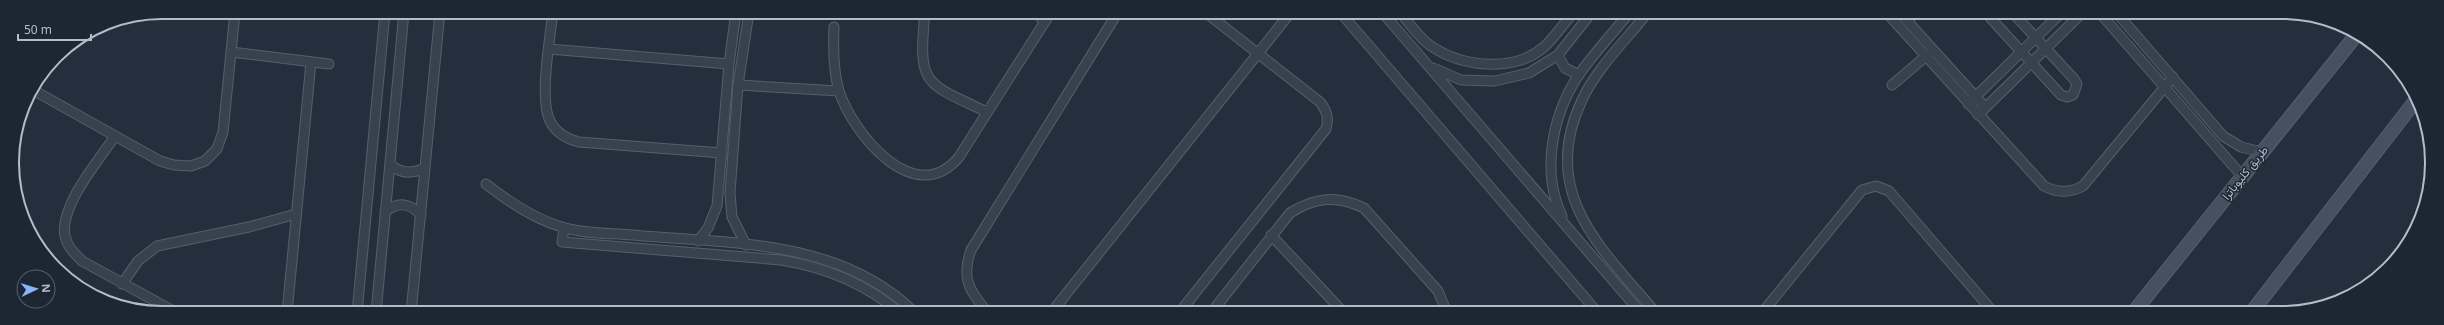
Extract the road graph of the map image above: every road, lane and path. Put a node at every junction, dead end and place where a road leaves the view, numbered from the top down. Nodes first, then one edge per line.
1 (234, 19) edge
2 (384, 19) edge
3 (403, 19) edge
4 (439, 19) edge
5 (552, 19) edge
6 (735, 19) edge
7 (748, 19) edge
8 (924, 19) edge
9 (1042, 19) edge
10 (1047, 19) edge
11 (1114, 19) edge
12 (1214, 19) edge
13 (1285, 19) edge
14 (1346, 19) edge
15 (1388, 19) edge
16 (1407, 19) edge
17 (1568, 19) edge
18 (1586, 19) edge
19 (1624, 19) edge
20 (1643, 19) edge
21 (1894, 19) edge
22 (1991, 19) edge
23 (2018, 19) edge
24 (2055, 19) edge
25 (2076, 19) edge
26 (2105, 19) edge
27 (2122, 19) edge
28 (1907, 20) edge
29 (1045, 22) junction
30 (834, 27) dead end
31 (2036, 38) junction
32 (2354, 38) edge
33 (549, 49) junction
34 (2045, 49) junction
35 (231, 52) junction
36 (1258, 53) junction
37 (1930, 53) junction
38 (2020, 53) junction
39 (1558, 55) junction
40 (311, 62) junction
41 (2031, 63) junction
42 (329, 64) dead end
43 (729, 64) junction
44 (1430, 67) junction
45 (1579, 75) junction
46 (2173, 77) junction
47 (738, 85) junction
48 (1892, 85) dead end
49 (2165, 86) junction
50 (839, 91) junction
51 (37, 92) edge
52 (1976, 96) junction
53 (1968, 104) junction
54 (2412, 105) edge
55 (1985, 107) junction
56 (987, 112) junction
57 (1978, 115) junction
58 (115, 136) junction
59 (2262, 152) junction
60 (722, 154) junction
61 (390, 164) junction
62 (425, 168) junction
63 (2242, 176) junction
64 (486, 184) dead end
65 (386, 212) junction
66 (296, 214) junction
67 (420, 215) junction
68 (1567, 226) junction
69 (564, 228) junction
70 (1272, 235) junction
71 (698, 241) junction
72 (746, 245) junction
73 (122, 284) junction
74 (1648, 303) junction
75 (164, 306) edge
76 (288, 306) edge
77 (357, 306) edge
78 (377, 306) edge
79 (412, 306) edge
80 (891, 306) edge
81 (907, 306) edge
82 (983, 306) edge
83 (1057, 306) edge
84 (1185, 306) edge
85 (1216, 306) edge
86 (1335, 306) edge
87 (1444, 306) edge
88 (1592, 306) edge
89 (1636, 306) edge
90 (1646, 306) edge
91 (1650, 306) edge
92 (1768, 306) edge
93 (1988, 306) edge
94 (2139, 306) edge
95 (2256, 306) edge

1 - 35 street
2 - 77 street
3 - 61 street
4 - 62 street
5 - 33 street
6 - 43 street
7 - 47 street
8 - 56 street
9 - 29 street
10 - 29 street
11 - 82 street
12 - 36 street
13 - 36 street
14 - 88 street
15 - 44 street
16 - 17 street
18 - 39 street
19 - 45 street
20 - 74 street
21 - 37 street
22 - 38 street
23 - 31 street
24 - 31 street
25 - 34 street
26 - 49 street
27 - 46 street
28 - 37 street
29 - 56 street
30 - 50 street
31 - 34 street
31 - 38 street
32 - 59 main road, طريق كليوباترا
33 - 43 street
33 - 60 street
34 - 41 street
34 - 41 street
35 - 40 street
35 - 58 street
36 - 83 street
36 - 84 street
37 - 48 street
37 - 52 street
37 - 53 street
38 - 41 street
38 - 52 street
39 - 44 street
39 - 45 street
40 - 42 street
40 - 66 street
41 - 55 street
43 - 60 street
44 - 68 street
45 - 68 street
46 - 49 street
46 - 59 street
47 - 50 street
47 - 72 street
49 - 57 street
49 - 63 street
50 - 56 street
51 - 58 street
52 - 53 street
52 - 55 street
53 - 57 street
54 - 95 main road
55 - 57 street
58 - 73 street
59 - 63 main road, طريق كليوباترا
60 - 71 street
61 - 62 street
61 - 65 street
62 - 67 street
63 - 94 main road, طريق كليوباترا
64 - 69 street
65 - 67 street
65 - 78 street
66 - 73 street
66 - 76 street
67 - 79 street
68 - 89 street
69 - 71 street
69 - 80 street
70 - 85 street
70 - 86 street
70 - 87 street
71 - 72 street
72 - 81 street
73 - 75 street
74 - 90 street
74 - 91 street
92 - 93 street

